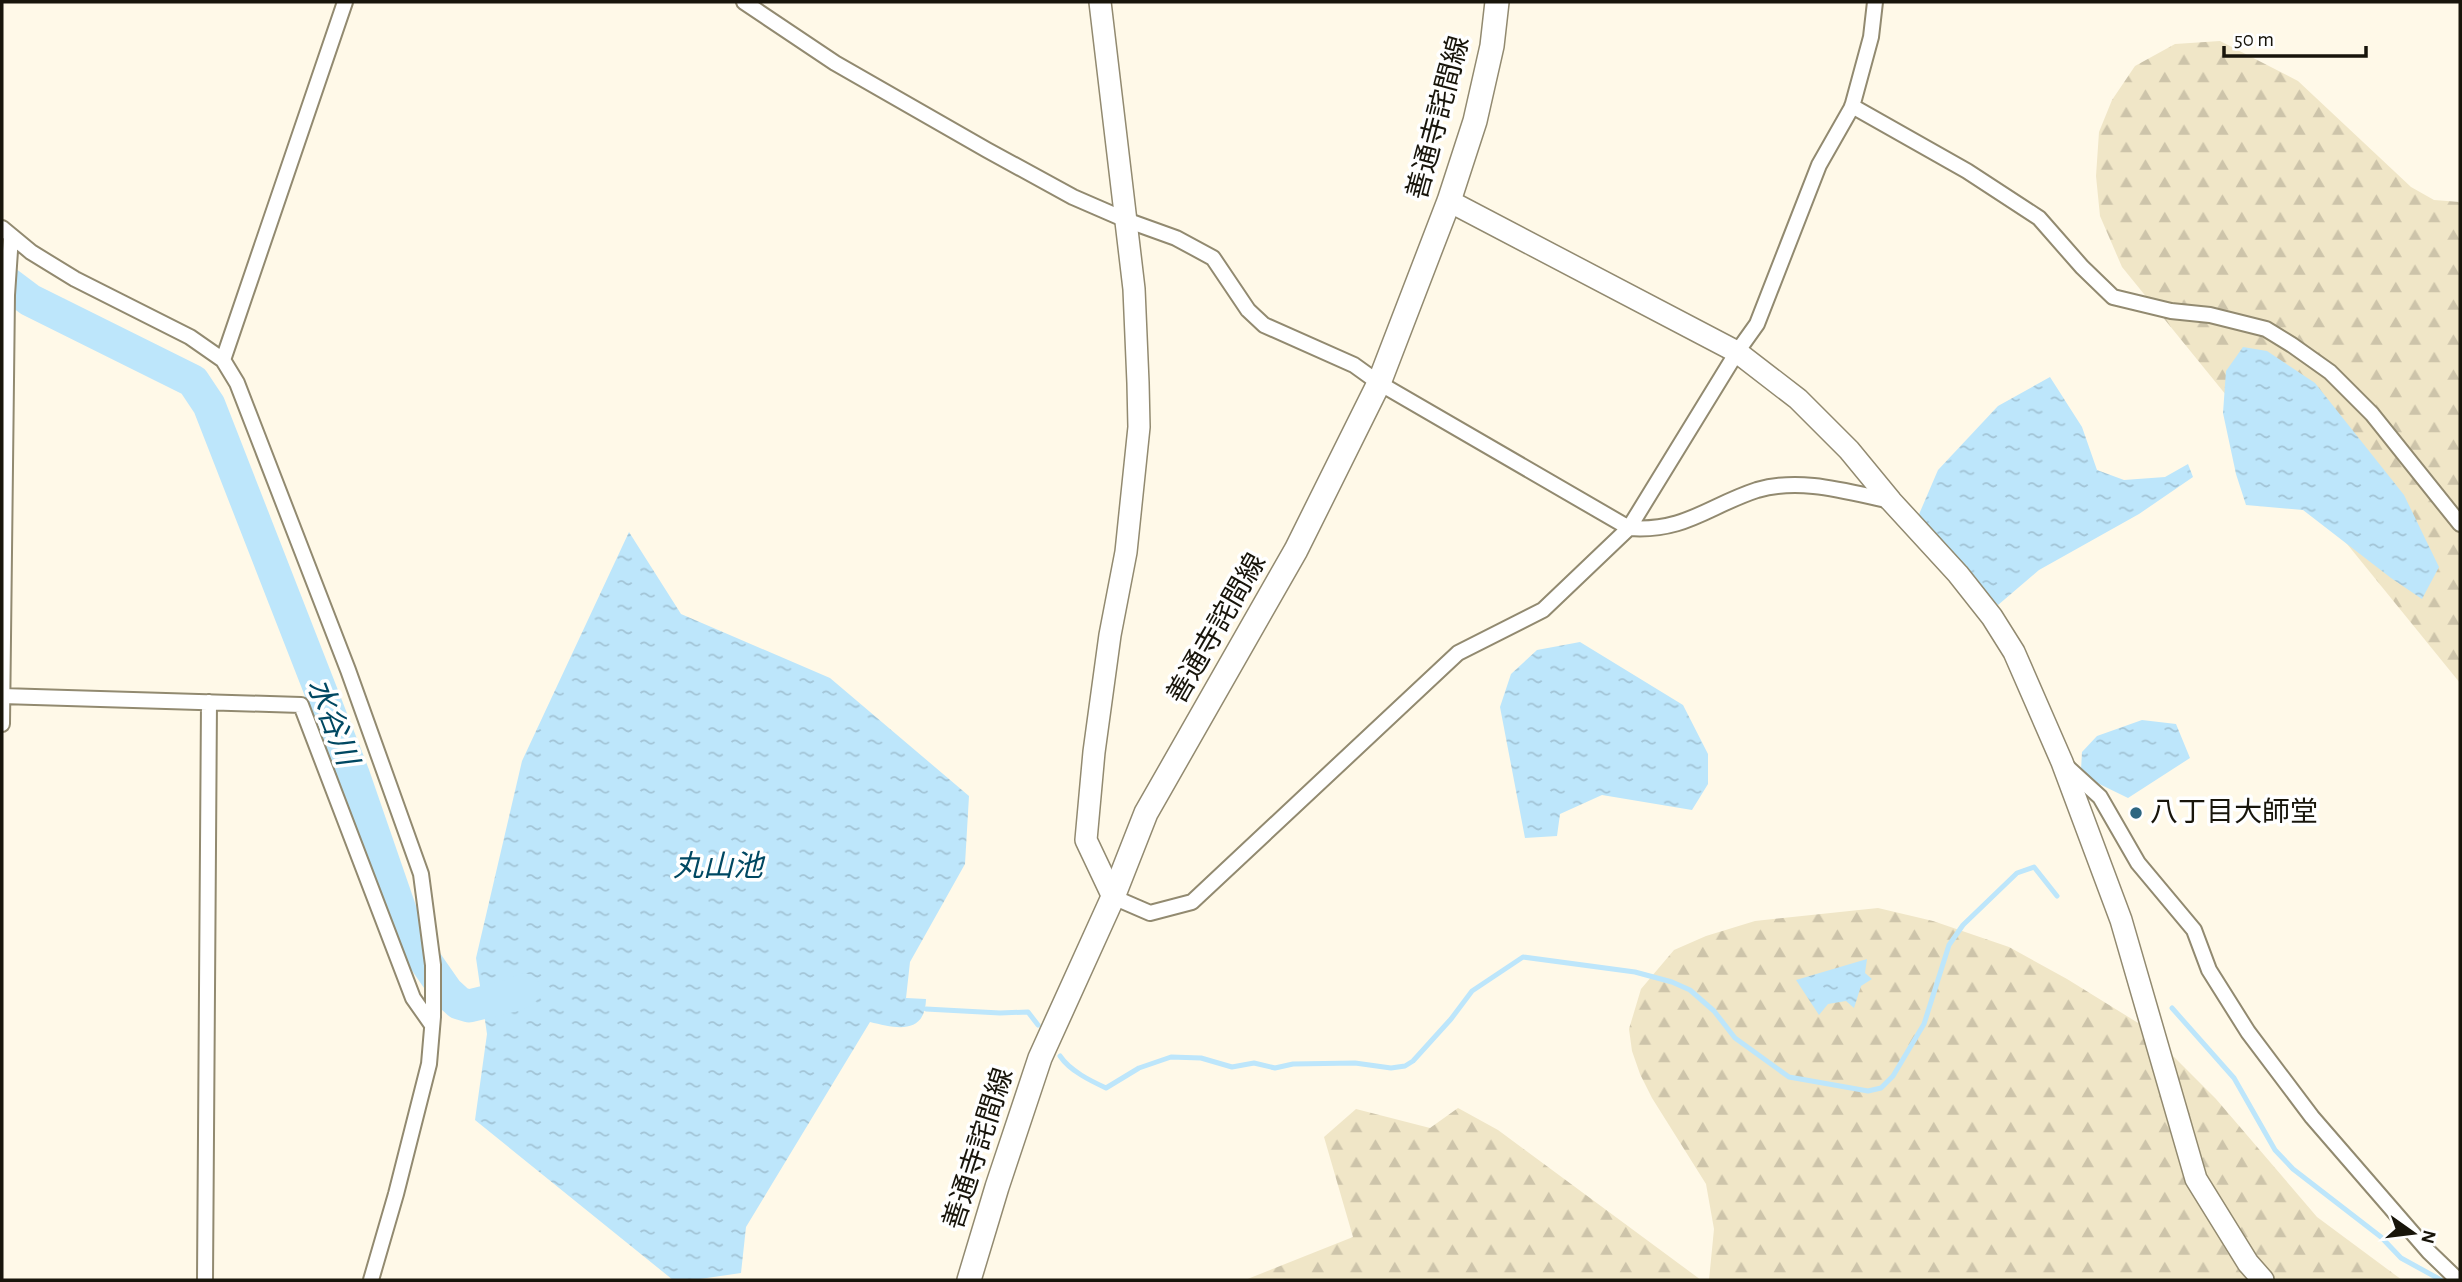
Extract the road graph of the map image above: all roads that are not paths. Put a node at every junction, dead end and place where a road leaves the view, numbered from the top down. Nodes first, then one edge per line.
1 (345, 2) edge
2 (744, 2) edge
3 (1100, 2) edge
4 (1497, 2) edge
5 (1875, 2) edge
6 (1852, 106) junction
7 (1449, 201) junction
8 (1126, 220) junction
9 (6, 232) edge
10 (1737, 352) junction
11 (223, 360) junction
12 (4, 364) edge
13 (1380, 383) junction
14 (1891, 501) junction
15 (2460, 524) edge
16 (1629, 528) junction
17 (3, 531) edge
18 (2, 696) edge
19 (209, 702) junction
20 (2, 724) edge
21 (2062, 762) junction
22 (1113, 897) junction
23 (432, 1025) junction
24 (205, 1280) edge
25 (370, 1280) edge
26 (969, 1280) edge
27 (2263, 1280) edge
28 (2459, 1280) edge

1 - 11 street
2 - 8 street
3 - 8 street
4 - 7 main road, 善通寺詫間線
5 - 6 street
6 - 10 street
6 - 15 street
7 - 10 street
7 - 13 main road, 善通寺詫間線
8 - 13 street
8 - 22 street
9 - 11 street
9 - 12 street
10 - 14 street
10 - 16 street
11 - 23 street
12 - 17 street
13 - 16 street
13 - 22 main road, 善通寺詫間線
14 - 16 street
14 - 21 street
16 - 22 street
17 - 18 street
18 - 19 street
18 - 20 street
19 - 23 street
19 - 24 street
21 - 27 street
21 - 28 street
22 - 26 main road, 善通寺詫間線
23 - 25 street

